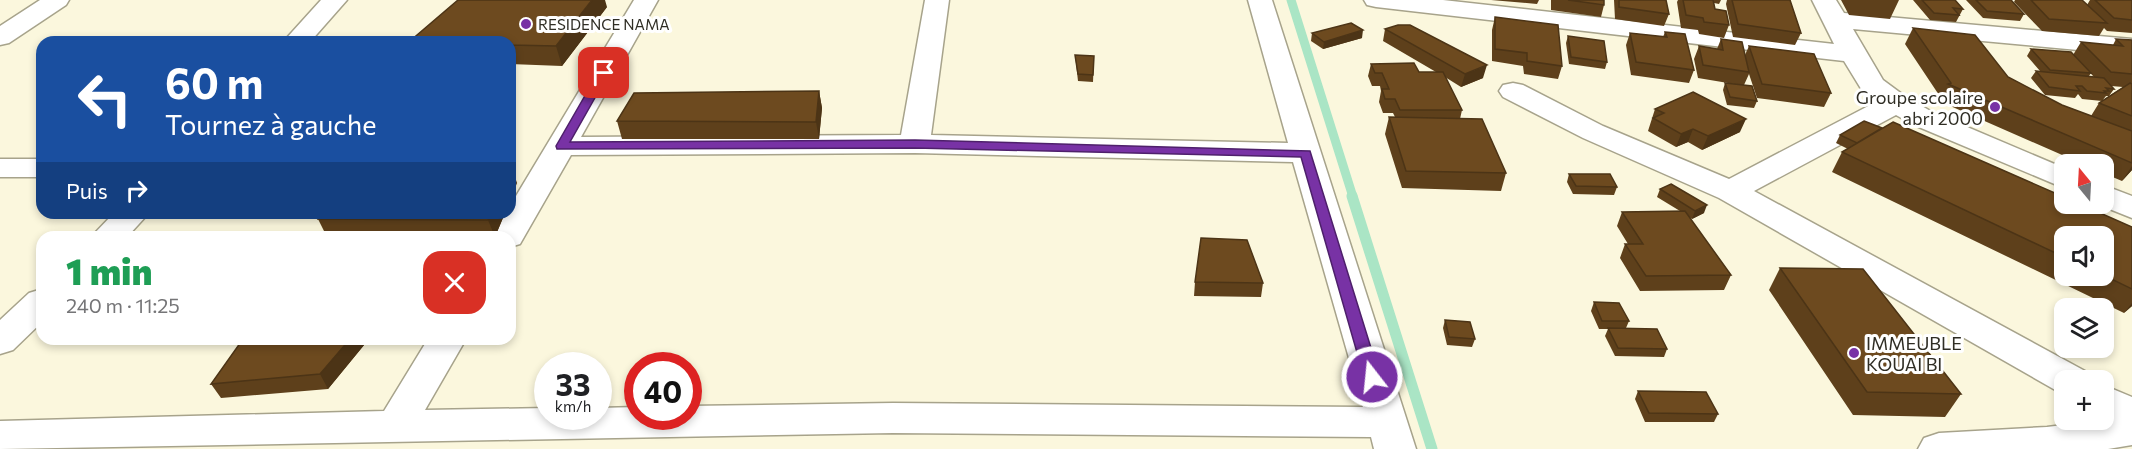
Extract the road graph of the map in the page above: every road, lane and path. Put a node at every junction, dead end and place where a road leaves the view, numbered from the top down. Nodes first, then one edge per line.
1 (57, 0) edge
2 (335, 0) edge
3 (646, 0) edge
4 (937, 0) edge
5 (1260, 0) edge
6 (1376, 0) edge
7 (1829, 10) edge
8 (302, 36) edge
9 (0, 37) edge
10 (2132, 47) edge
11 (1853, 54) junction
12 (1513, 92) dead end
13 (1896, 103) junction
14 (915, 144) junction
15 (562, 146) junction
16 (1306, 153) junction
17 (0, 168) edge
18 (36, 168) edge
19 (2054, 175) edge
20 (1730, 191) junction
21 (2114, 200) edge
22 (2132, 208) edge
23 (127, 219) edge
24 (114, 231) edge
25 (512, 231) edge
26 (36, 306) edge
27 (0, 341) edge
28 (443, 345) edge
29 (2054, 372) edge
30 (2114, 405) edge
31 (2132, 415) edge
32 (396, 426) junction
33 (2132, 430) edge
34 (0, 436) edge
35 (1390, 436) edge
36 (2049, 446) edge
37 (1939, 449) edge

1 - 9 street
2 - 8 street
3 - 15 street
4 - 14 street
5 - 16 street
6 - 11 street
7 - 10 street
7 - 11 street
11 - 13 street
12 - 20 street
13 - 19 street
13 - 20 street
14 - 15 street
14 - 16 street
15 - 25 street
16 - 35 street
17 - 18 street
20 - 29 street
21 - 22 street
23 - 24 street
26 - 27 street
28 - 32 street
30 - 31 street
32 - 34 street
32 - 35 street
33 - 36 street
36 - 37 street

